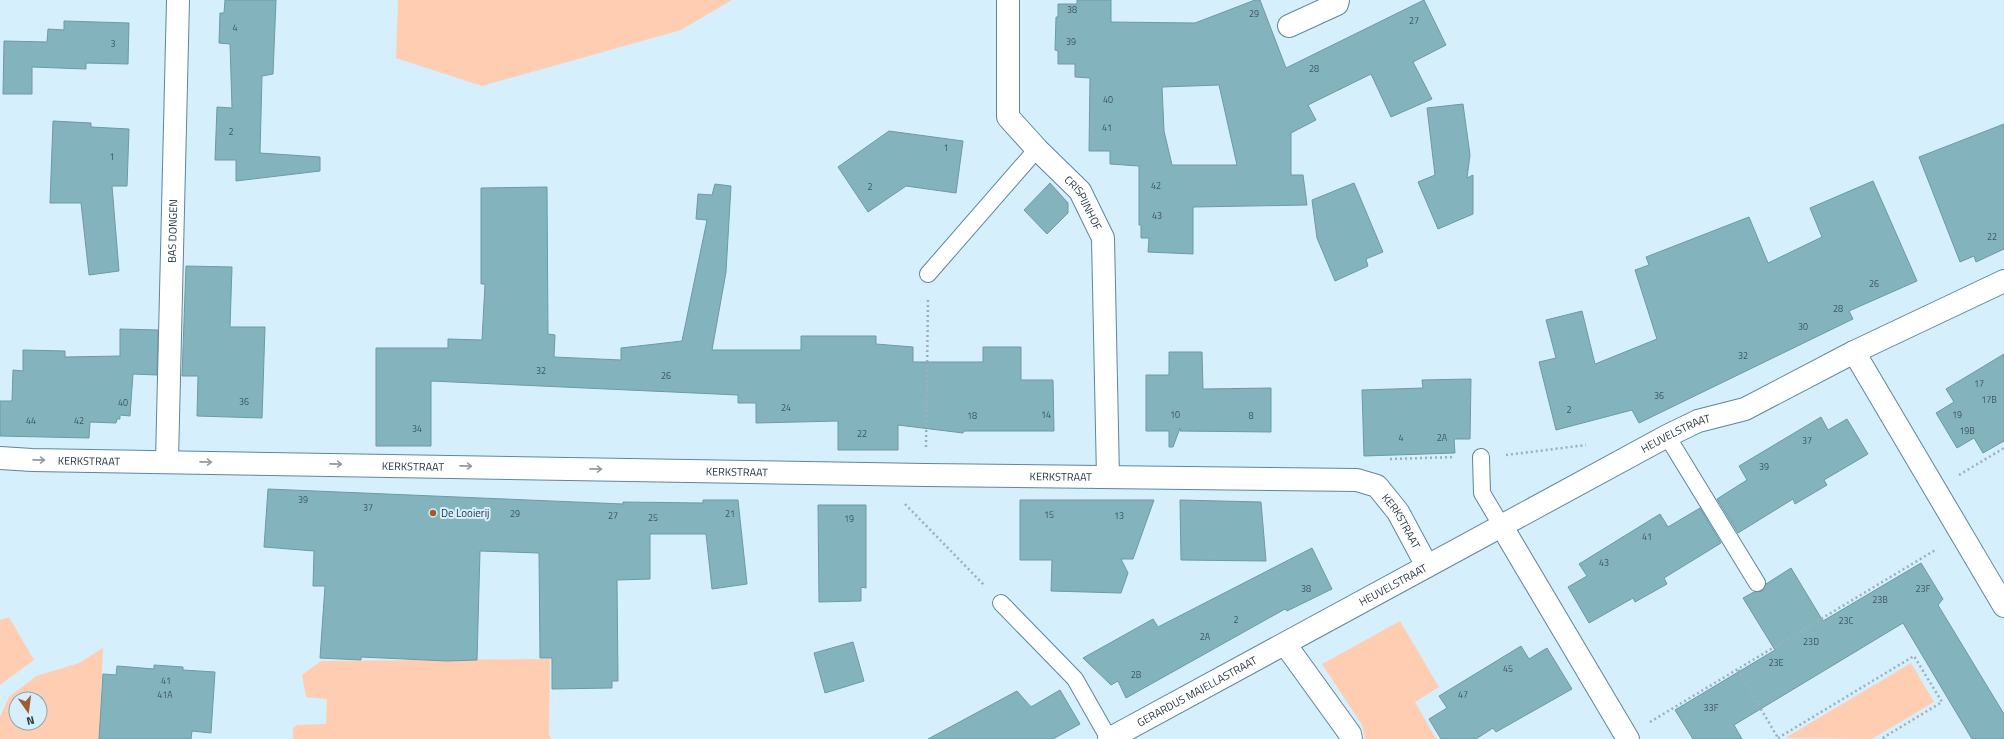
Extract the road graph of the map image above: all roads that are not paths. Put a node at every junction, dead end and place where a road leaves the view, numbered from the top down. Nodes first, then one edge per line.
1 (178, 0) edge
2 (1008, 0) edge
3 (1338, 0) edge
4 (1289, 26) dead end
5 (1037, 149) junction
6 (928, 274) road end
7 (2004, 281) edge
8 (1854, 352) junction
9 (1667, 436) junction
10 (1481, 457) dead end
11 (0, 458) edge
12 (167, 461) junction
13 (1108, 477) junction
14 (1501, 525) junction
15 (1427, 566) junction
16 (1756, 583) dead end
17 (1001, 603) road end
18 (2004, 606) edge
19 (1285, 644) junction
20 (1627, 738) edge
21 (1109, 739) edge
22 (1351, 739) edge

1 - 12 street, BAS DONGEN
2 - 5 street, CRISPIJNHOF
3 - 4 street
5 - 6 lane
5 - 13 street, CRISPIJNHOF
7 - 8 street, HEUVELSTRAAT
8 - 9 street, HEUVELSTRAAT
8 - 18 street
9 - 14 street, HEUVELSTRAAT
9 - 16 lane
10 - 14 lane
11 -> 12 street, KERKSTRAAT
12 -> 13 street, KERKSTRAAT
13 - 15 street, KERKSTRAAT
14 - 15 street, HEUVELSTRAAT
14 - 20 street
15 - 19 street, HEUVELSTRAAT
17 - 21 lane
19 - 21 street, GERARDUS MAJELLASTRAAT
19 - 22 street

